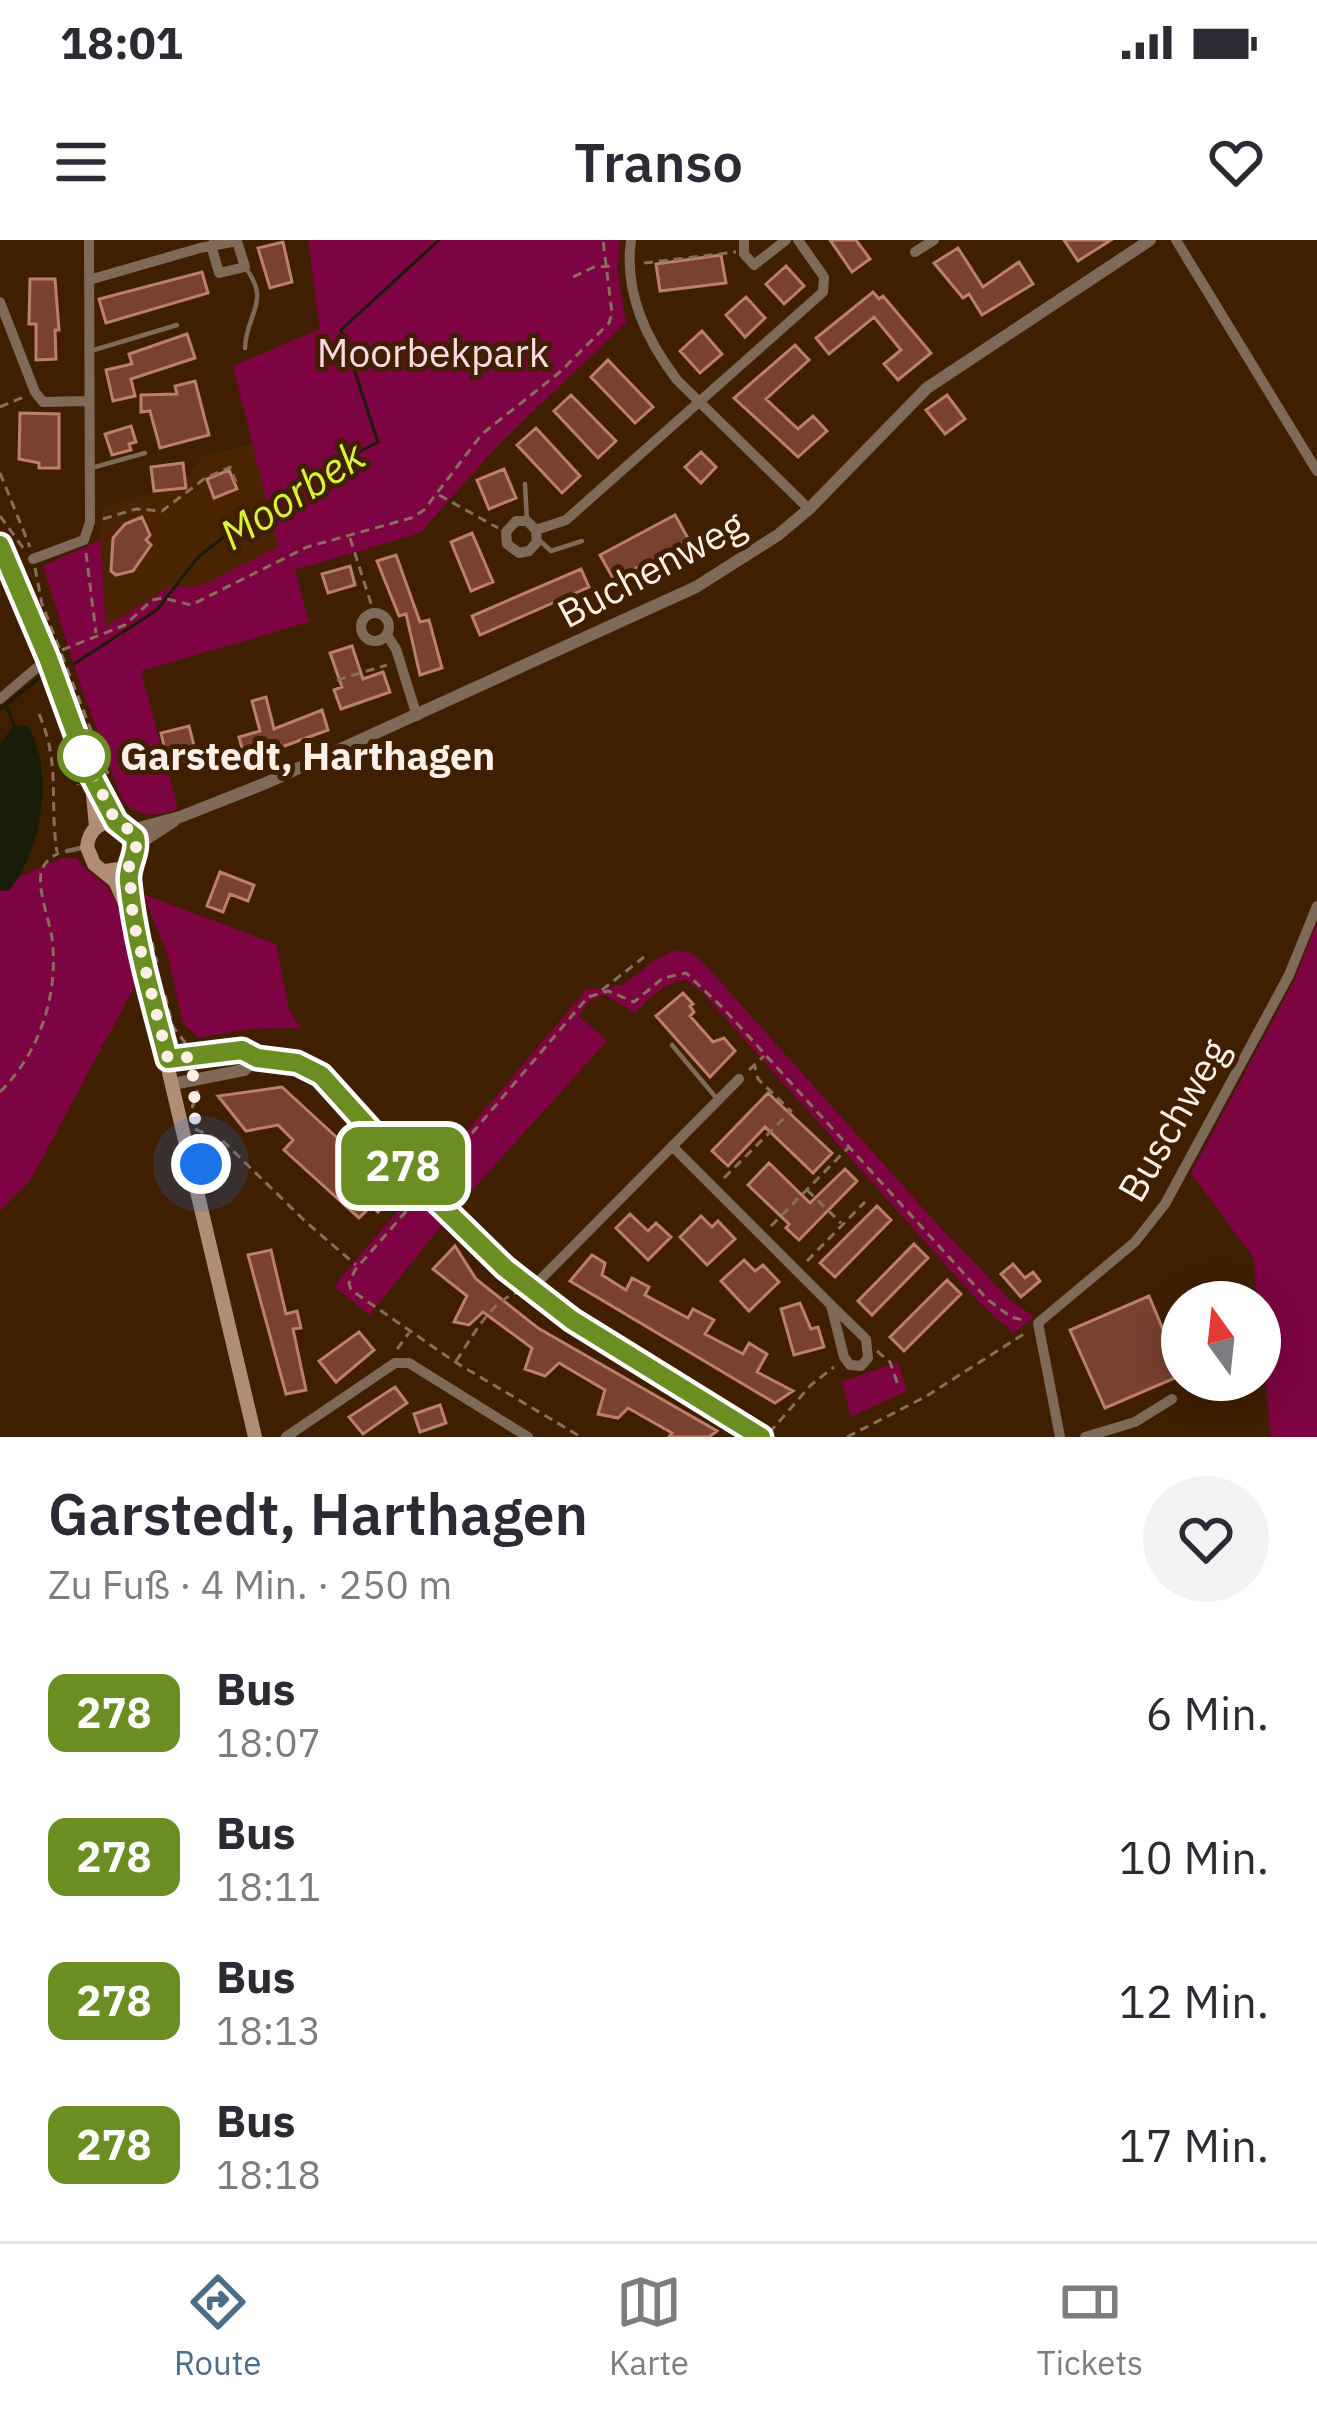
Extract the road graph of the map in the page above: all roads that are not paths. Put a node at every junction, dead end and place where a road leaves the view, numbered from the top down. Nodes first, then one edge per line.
1 (89, 240) edge
2 (632, 240) edge
3 (785, 240) edge
4 (798, 240) edge
5 (934, 240) edge
6 (1150, 240) edge
7 (1176, 240) edge
8 (211, 245) junction
9 (744, 245) edge
10 (915, 252) dead end
11 (245, 267) junction
12 (89, 280) junction
13 (0, 302) edge
14 (177, 325) dead end
15 (245, 348) dead end
16 (89, 352) junction
17 (88, 401) junction
18 (699, 402) junction
19 (145, 453) dead end
20 (89, 468) junction
21 (1317, 471) edge
22 (525, 484) dead end
23 (809, 509) junction
24 (534, 530) junction
25 (581, 541) dead end
26 (0, 545) edge
27 (33, 559) road end
28 (4, 563) edge
29 (387, 635) junction
30 (55, 655) junction
31 (0, 699) edge
32 (417, 716) junction
33 (90, 773) junction
34 (95, 827) junction
35 (128, 832) junction
36 (87, 848) junction
37 (67, 851) road end
38 (129, 865) junction
39 (106, 871) junction
40 (1317, 906) edge
41 (133, 920) junction
42 (672, 1046) dead end
43 (257, 1058) junction
44 (168, 1059) junction
45 (739, 1079) road end
46 (173, 1084) junction
47 (718, 1100) junction
48 (672, 1146) junction
49 (531, 1289) junction
50 (832, 1305) junction
51 (1169, 1401) edge
52 (255, 1437) edge
53 (286, 1437) edge
54 (528, 1437) edge
55 (763, 1437) edge
56 (1060, 1437) edge
57 (1085, 1437) edge

1 - 12 street
2 - 18 street
3 - 9 street
4 - 18 street
5 - 10 street
6 - 23 street, Buchenweg
7 - 21 street
8 - 11 street
8 - 11 street
8 - 12 street
11 - 15 lane
12 - 16 street
13 - 17 street
14 - 16 lane
16 - 17 street
17 - 20 street
18 - 23 street
18 - 24 street
19 - 20 lane
20 - 27 street
22 - 24 lane
23 - 32 street, Buchenweg
24 - 24 street
24 - 25 lane
26 - 28 main road
28 - 30 main road
29 - 29 street
29 - 32 street
30 - 31 street
30 - 33 main road
32 - 35 street, Buchenweg
33 - 34 main road
33 - 35 main road
34 - 35 main road
34 - 36 main road
35 - 38 main road
36 - 37 lane
36 - 39 main road
38 - 39 main road
38 - 41 main road
39 - 41 main road
40 - 56 street, Buschweg
41 - 44 main road
42 - 47 lane
43 - 44 street
43 - 46 street
43 - 49 street
44 - 46 main road
45 - 47 street
46 - 52 main road
47 - 48 street
48 - 49 street
48 - 50 street
49 - 55 street
50 - 50 street
51 - 57 street
53 - 54 street

